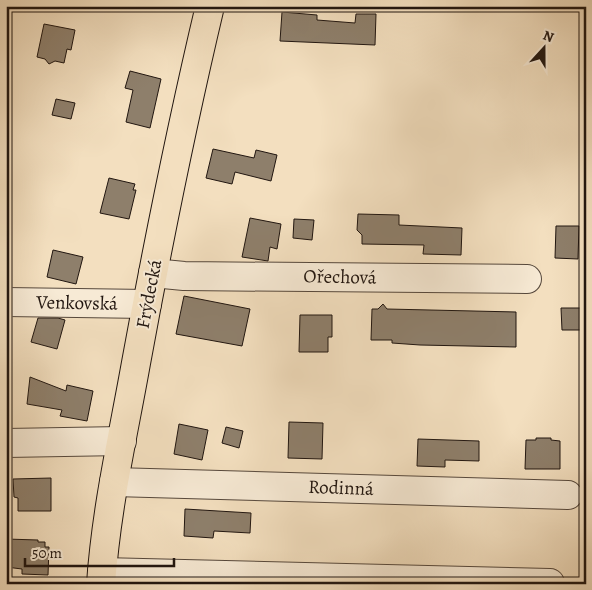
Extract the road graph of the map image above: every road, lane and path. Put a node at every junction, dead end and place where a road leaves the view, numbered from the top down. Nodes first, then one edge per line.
1 (210, 6) edge
2 (153, 273) junction
3 (527, 279) dead end
4 (6, 302) edge
5 (147, 304) junction
6 (122, 441) junction
7 (6, 443) edge
8 (114, 482) junction
9 (568, 495) dead end
10 (102, 578) edge
11 (550, 582) dead end

1 - 2 main road, Frýdecká
2 - 3 street, Ořechová
2 - 5 main road, Frýdecká
4 - 5 street, Venkovská
5 - 6 main road, Frýdecká
6 - 7 street
6 - 8 main road, Frýdecká
8 - 9 street, Rodinná
8 - 10 main road, Frýdecká
10 - 11 street

